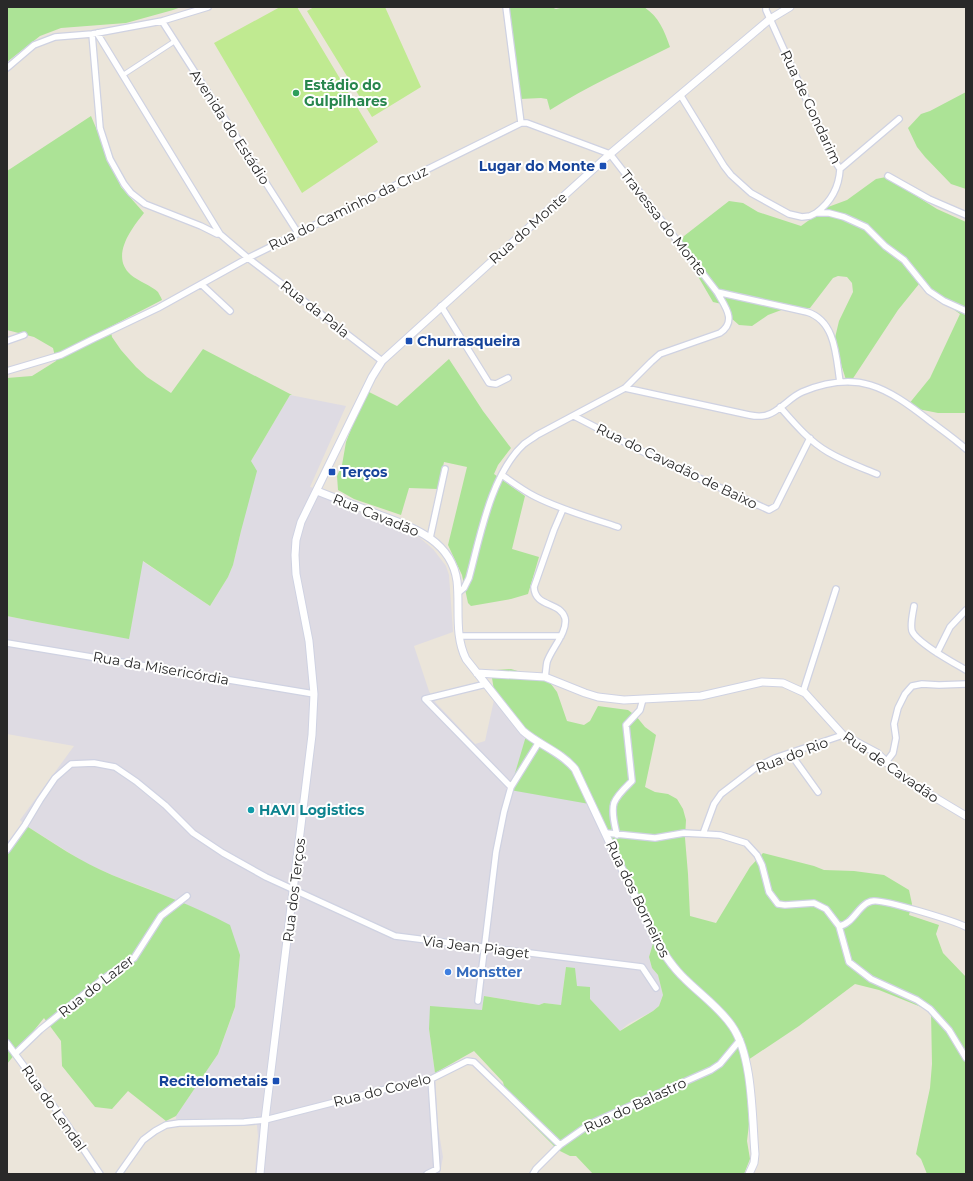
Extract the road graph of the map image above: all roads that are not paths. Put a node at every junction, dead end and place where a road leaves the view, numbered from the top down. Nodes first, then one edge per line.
1 (506, 7) edge
2 (766, 7) edge
3 (790, 7) edge
4 (204, 8) edge
5 (770, 19) junction
6 (162, 21) junction
7 (95, 34) junction
8 (175, 41) junction
9 (7, 68) edge
10 (123, 75) junction
11 (681, 96) junction
12 (899, 119) dead end
13 (521, 123) junction
14 (610, 154) junction
15 (840, 169) junction
16 (888, 176) dead end
17 (816, 213) junction
18 (966, 215) edge
19 (298, 233) junction
20 (220, 234) junction
21 (248, 258) junction
22 (201, 284) junction
23 (717, 292) junction
24 (442, 306) junction
25 (230, 311) dead end
26 (966, 311) edge
27 (24, 335) dead end
28 (7, 341) edge
29 (382, 361) junction
30 (7, 371) edge
31 (508, 378) dead end
32 (840, 382) junction
33 (625, 388) junction
34 (780, 407) junction
35 (574, 416) junction
36 (810, 438) junction
37 (966, 449) edge
38 (445, 469) dead end
39 (877, 474) dead end
40 (502, 475) junction
41 (317, 491) junction
42 (563, 509) junction
43 (618, 527) dead end
44 (430, 538) junction
45 (836, 589) dead end
46 (458, 593) junction
47 (914, 606) dead end
48 (966, 610) edge
49 (459, 636) junction
50 (561, 636) junction
51 (7, 643) edge
52 (937, 653) junction
53 (966, 670) edge
54 (477, 673) junction
55 (545, 677) junction
56 (486, 684) junction
57 (966, 684) edge
58 (803, 692) junction
59 (314, 694) junction
60 (643, 699) junction
61 (843, 735) junction
62 (539, 742) junction
63 (790, 753) junction
64 (886, 762) junction
65 (511, 786) junction
66 (818, 792) dead end
67 (966, 816) edge
68 (606, 834) junction
69 (703, 834) junction
70 (617, 835) junction
71 (7, 850) edge
72 (293, 890) junction
73 (187, 896) dead end
74 (839, 926) junction
75 (966, 927) edge
76 (485, 948) junction
77 (656, 988) dead end
78 (478, 1001) dead end
79 (740, 1040) junction
80 (7, 1043) edge
81 (15, 1054) junction
82 (966, 1058) edge
83 (431, 1079) junction
84 (265, 1120) junction
85 (560, 1145) junction
86 (100, 1174) edge
87 (120, 1174) edge
88 (260, 1174) edge
89 (427, 1174) edge
90 (533, 1174) edge
91 (749, 1174) edge

1 - 13 street
2 - 5 street, Rua de Gondarim
3 - 5 street, Rua do Monte
4 - 6 street
5 - 11 street, Rua do Monte
5 - 15 street, Rua de Gondarim
6 - 7 street
6 - 8 street, Avenida do Estádio
7 - 9 street
7 - 10 street
7 - 20 street
8 - 10 street
8 - 19 street, Avenida do Estádio
10 - 20 street
11 - 14 street, Rua do Monte
11 - 17 street
12 - 15 street
13 - 14 street
13 - 19 street, Rua do Caminho da Cruz
14 - 23 street, Travessa do Monte
14 - 24 street, Rua do Monte
15 - 17 street, Rua de Gondarim
16 - 18 street
17 - 26 street
19 - 21 street, Rua do Caminho da Cruz
20 - 21 street, Rua da Pala
21 - 22 street, Rua do Caminho da Cruz
21 - 29 street, Rua da Pala
22 - 25 street
22 - 30 street, Rua do Caminho da Cruz
23 - 32 street
23 - 33 street, Travessa do Monte
24 - 29 street, Rua do Monte
24 - 31 street
27 - 28 street
29 - 41 street, Rua do Monte
32 - 34 street
32 - 37 street
33 - 34 street
33 - 35 street, Travessa do Monte
34 - 36 street
35 - 36 street, Rua do Cavadão de Baixo
35 - 40 street, Travessa do Monte
36 - 39 street
38 - 44 street
40 - 42 street
40 - 46 street, Travessa do Monte
41 - 44 street, Rua Cavadão
41 - 59 street, Rua dos Terços
42 - 43 street
42 - 50 street
44 - 46 street, Rua Cavadão
45 - 58 street
46 - 49 street, Rua Cavadão
47 - 52 street
48 - 52 street
49 - 50 street
49 - 54 street, Rua Cavadão
50 - 55 street
51 - 59 street, Rua da Misericórdia
52 - 53 street
54 - 55 street, Rua de Cavadão
54 - 56 street, Rua Cavadão
55 - 60 street, Rua de Cavadão
56 - 62 street, Rua Cavadão
56 - 65 street
57 - 64 street
58 - 60 street, Rua de Cavadão
58 - 61 street, Rua de Cavadão
59 - 72 street, Rua dos Terços
60 - 70 street
61 - 63 street, Rua do Rio
61 - 64 street, Rua de Cavadão
62 - 65 street
62 - 68 street, Rua dos Borneiros
63 - 66 street
63 - 69 street, Rua do Rio
64 - 67 street, Rua de Cavadão
65 - 76 street
68 - 70 street
68 - 79 street, Rua dos Borneiros
69 - 70 street
69 - 74 street
71 - 72 street, Via Jean Piaget
72 - 76 street, Via Jean Piaget
72 - 84 street, Rua dos Terços
73 - 81 street, Rua do Lazer
74 - 75 street
74 - 82 street
76 - 77 street, Via Jean Piaget
76 - 78 street
79 - 85 street, Rua do Balastro
79 - 91 street, Rua dos Borneiros
80 - 81 street, Rua do Lendal
81 - 86 street, Rua do Lendal
83 - 84 street, Rua do Covelo
83 - 85 street, Rua do Covelo
83 - 89 street
84 - 87 street, Rua do Covelo
84 - 88 street, Rua dos Terços
85 - 90 street, Rua do Balastro

